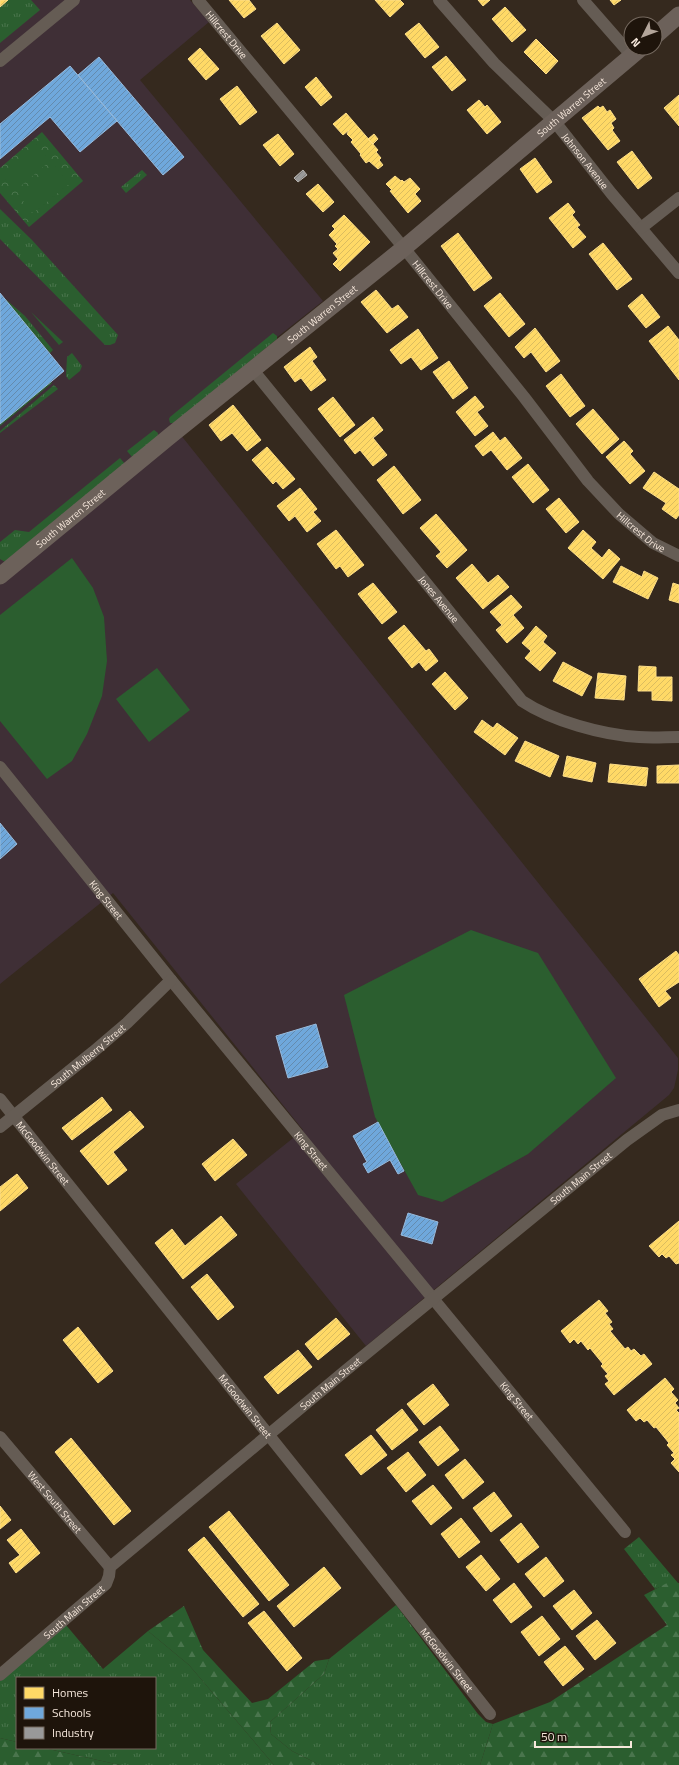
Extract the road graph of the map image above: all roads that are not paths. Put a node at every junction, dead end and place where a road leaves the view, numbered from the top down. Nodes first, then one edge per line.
1 (198, 0) edge
2 (439, 0) edge
3 (583, 0) edge
4 (72, 1) edge
5 (679, 16) edge
6 (663, 29) edge
7 (623, 39) edge
8 (631, 56) edge
9 (0, 61) edge
10 (555, 122) junction
11 (679, 198) edge
12 (641, 228) junction
13 (404, 248) junction
14 (679, 273) edge
15 (253, 370) junction
16 (679, 556) edge
17 (0, 576) edge
18 (679, 737) edge
19 (0, 768) edge
20 (171, 980) junction
21 (0, 1099) edge
22 (679, 1110) edge
23 (13, 1116) junction
24 (0, 1127) edge
25 (434, 1299) junction
26 (268, 1434) junction
27 (0, 1437) edge
28 (625, 1532) dead end
29 (110, 1567) junction
30 (0, 1675) edge
31 (490, 1714) dead end

1 - 13 street, Hillcrest Drive
2 - 10 street, Johnson Avenue
3 - 7 street
4 - 9 street
5 - 6 street
8 - 10 street, South Warren Street
10 - 12 street, Johnson Avenue
10 - 13 street, South Warren Street
11 - 12 street
12 - 14 street, Johnson Avenue
13 - 15 street, South Warren Street
13 - 16 street, Hillcrest Drive
15 - 17 street, South Warren Street
15 - 18 street, Jones Avenue
19 - 20 street, King Street
20 - 23 street, South Mulberry Street
20 - 25 street, King Street
21 - 23 street, McGoodwin Street
22 - 25 street, South Main Street
23 - 24 street, South Mulberry Street
23 - 26 street, McGoodwin Street
25 - 26 street, South Main Street
25 - 28 street, King Street
26 - 29 street, South Main Street
26 - 31 street, McGoodwin Street
27 - 29 street, West South Street
29 - 30 street, South Main Street

